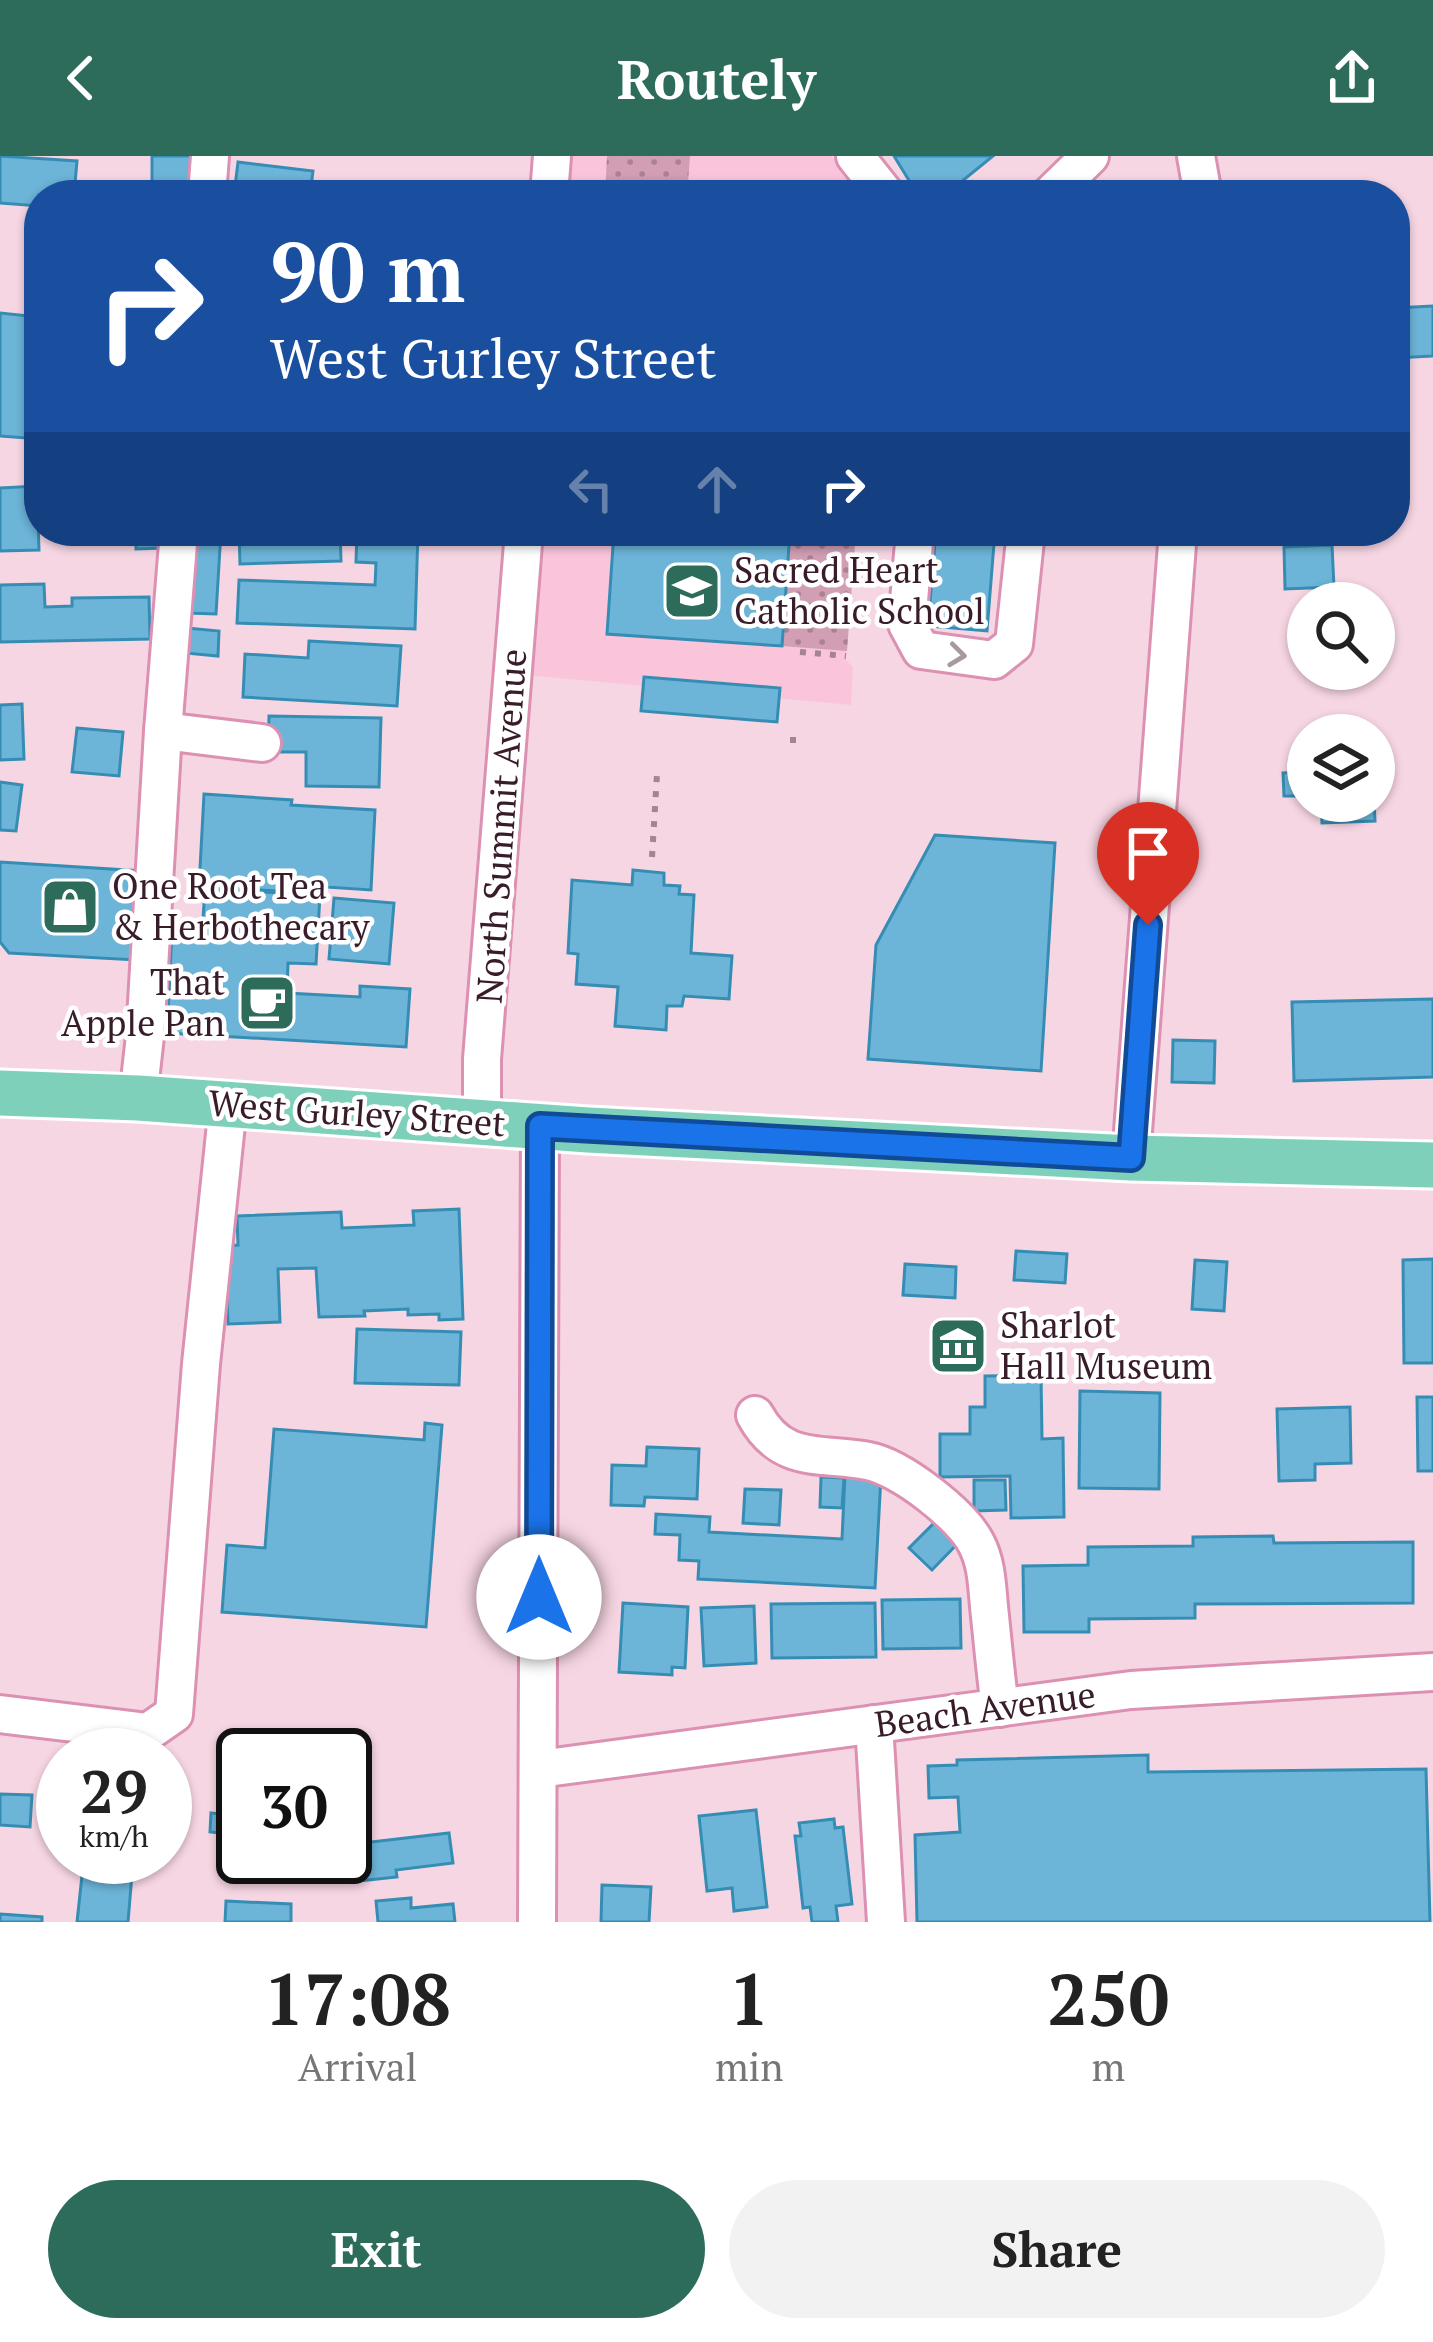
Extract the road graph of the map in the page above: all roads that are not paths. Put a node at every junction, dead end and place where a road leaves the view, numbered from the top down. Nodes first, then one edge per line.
1 (855, 156) edge
2 (1090, 156) edge
3 (874, 180) edge
4 (1065, 180) edge
5 (178, 546) edge
6 (523, 546) edge
7 (914, 546) edge
8 (1024, 546) edge
9 (1177, 546) edge
10 (163, 731) junction
11 (262, 742) dead end
12 (0, 1093) edge
13 (138, 1098) junction
14 (228, 1105) junction
15 (482, 1121) junction
16 (540, 1126) junction
17 (1131, 1158) junction
18 (1433, 1165) edge
19 (755, 1415) dead end
20 (1433, 1672) edge
21 (1000, 1708) junction
22 (0, 1714) edge
23 (874, 1724) junction
24 (539, 1769) junction
25 (538, 1922) edge
26 (886, 1922) edge

1 - 3 street
2 - 4 street
5 - 10 street
6 - 15 street, North Summit Avenue
7 -> 8 street
9 - 17 street
10 - 11 street
10 - 13 street
12 - 13 main road, West Gurley Street
13 - 14 main road, West Gurley Street
14 - 15 main road, West Gurley Street
14 - 22 street
15 - 16 main road, West Gurley Street
16 - 17 main road, West Gurley Street
16 - 24 street
17 - 18 main road, West Gurley Street
19 - 21 street
20 - 21 street, Beach Avenue
21 - 23 street, Beach Avenue
23 - 24 street, Beach Avenue
23 - 26 street
24 - 25 street

